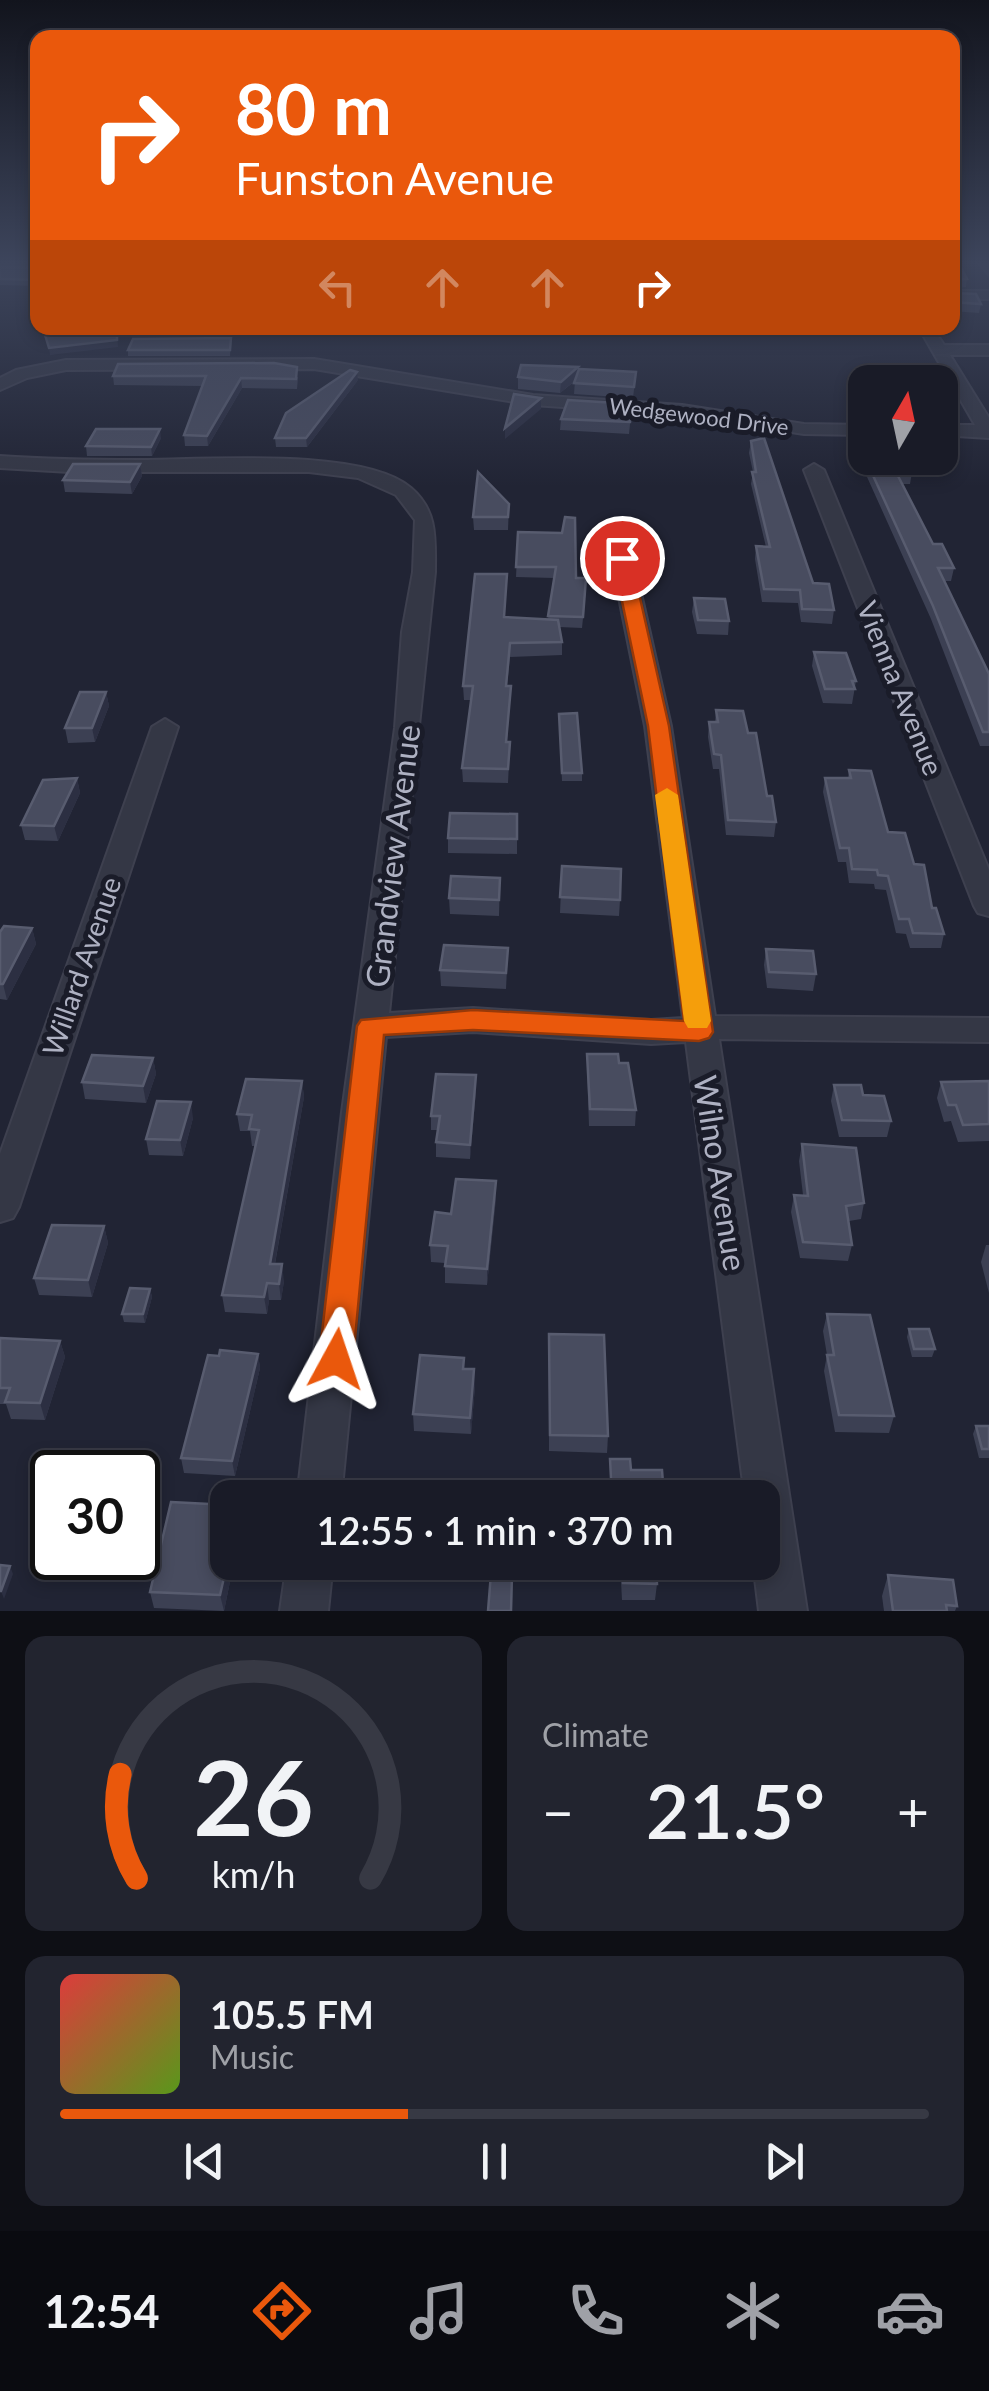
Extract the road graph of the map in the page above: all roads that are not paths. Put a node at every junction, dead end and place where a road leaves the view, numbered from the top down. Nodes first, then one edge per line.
1 (931, 336) edge
2 (939, 350) junction
3 (989, 350) edge
4 (0, 385) edge
5 (848, 430) edge
6 (958, 431) edge
7 (988, 432) edge
8 (0, 462) edge
9 (814, 470) dead end
10 (622, 558) dead end
11 (165, 727) dead end
12 (989, 906) edge
13 (371, 1026) junction
14 (989, 1030) edge
15 (699, 1032) junction
16 (0, 1207) edge
17 (321, 1480) edge
18 (308, 1580) edge
19 (304, 1611) edge
20 (784, 1611) edge

1 - 2 street
2 - 3 street
2 - 7 street
4 - 5 street, Wedgewood Drive
6 - 7 street
8 - 13 street, Grandview Avenue
9 - 12 street, Vienna Avenue
10 - 15 street, Wilno Avenue
11 - 16 street, Willard Avenue
13 - 15 street
13 - 17 street, Grandview Avenue
14 - 15 street
15 - 20 street, Wilno Avenue
18 - 19 street

